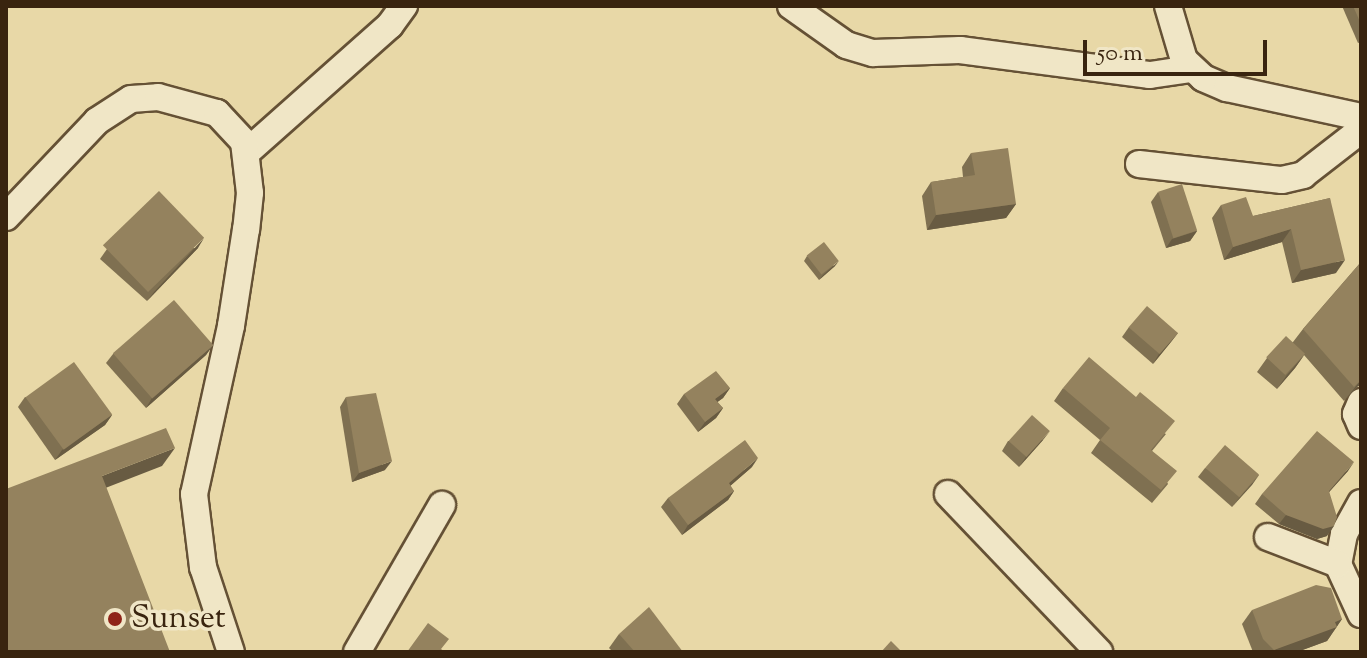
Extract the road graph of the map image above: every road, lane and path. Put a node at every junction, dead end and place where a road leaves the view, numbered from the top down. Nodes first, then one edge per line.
1 (404, 6) edge
2 (791, 6) edge
3 (1168, 6) edge
4 (1190, 69) junction
5 (1361, 117) edge
6 (1361, 130) edge
7 (247, 152) junction
8 (1139, 164) dead end
9 (6, 217) edge
10 (1361, 402) edge
11 (1361, 426) edge
12 (948, 494) dead end
13 (1361, 503) edge
14 (442, 505) dead end
15 (1268, 537) dead end
16 (1338, 564) junction
17 (1361, 614) edge
18 (231, 652) edge
19 (357, 652) edge
20 (1099, 652) edge

1 - 7 street
2 - 4 street
3 - 4 street
4 - 5 street
6 - 8 street
7 - 9 street
7 - 18 street
10 - 11 street
12 - 20 street
13 - 16 street
14 - 19 street
15 - 16 street
16 - 17 street

